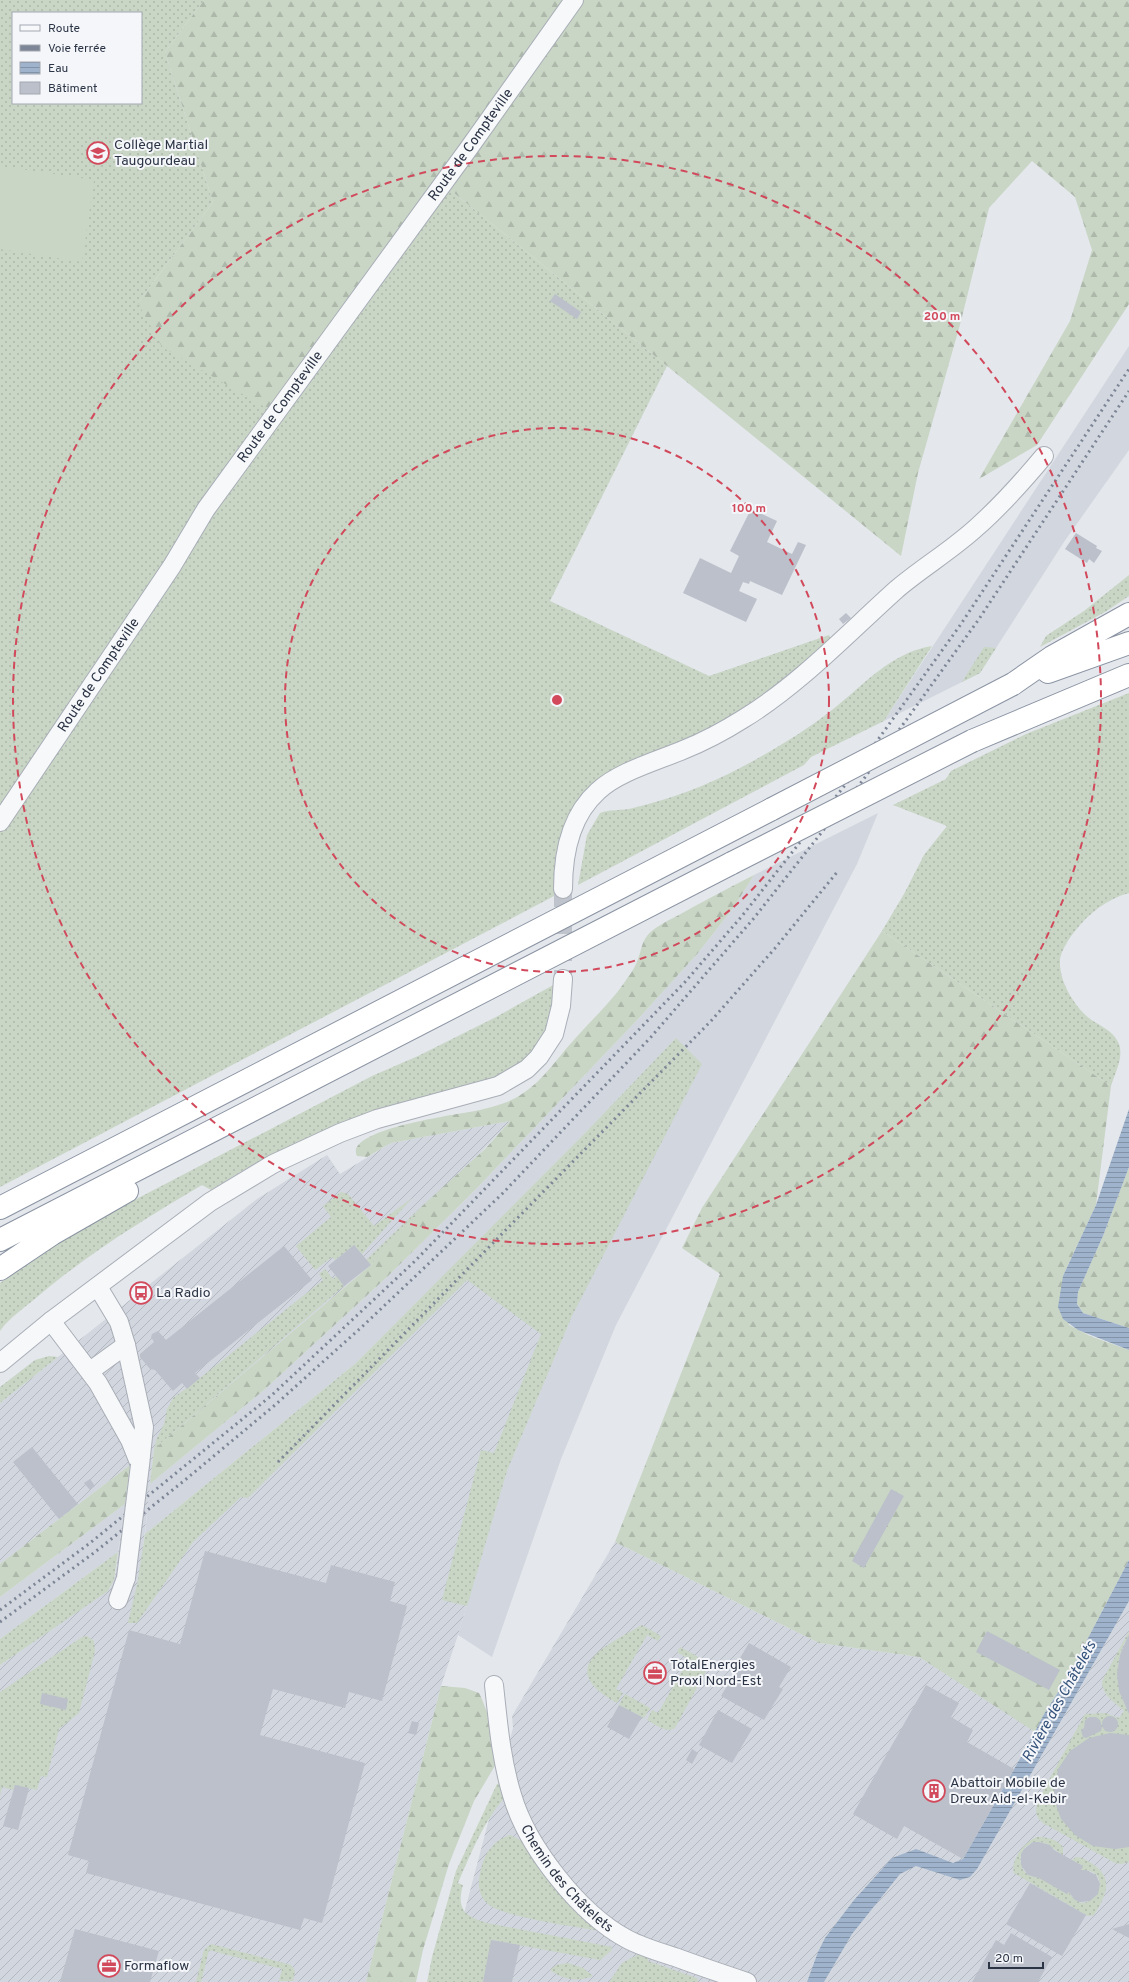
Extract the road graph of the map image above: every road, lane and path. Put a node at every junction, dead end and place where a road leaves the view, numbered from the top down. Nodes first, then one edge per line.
1 (574, 0) edge
2 (1044, 456) dead end
3 (1129, 614) edge
4 (1129, 643) edge
5 (1129, 675) edge
6 (1012, 684) junction
7 (0, 822) edge
8 (563, 889) tunnel mouth
9 (563, 979) tunnel mouth
10 (367, 1050) junction
11 (0, 1208) edge
12 (0, 1240) edge
13 (0, 1269) edge
14 (98, 1287) junction
15 (52, 1321) junction
16 (126, 1345) junction
17 (0, 1363) edge
18 (90, 1371) junction
19 (140, 1465) junction
20 (118, 1600) dead end
21 (494, 1685) dead end
22 (747, 1982) edge

1 - 7 street, Route de Compteville
2 - 8 street
3 - 6 highway
4 - 6 highway
5 - 10 highway, bridge
6 - 11 highway, bridge
9 - 14 street
10 - 12 highway
10 - 13 highway
14 - 15 street
14 - 16 street
15 - 17 street
15 - 18 street
16 - 18 street
16 - 19 street
18 - 19 street
19 - 20 street, bridge
21 - 22 street, Chemin des Châtelets

